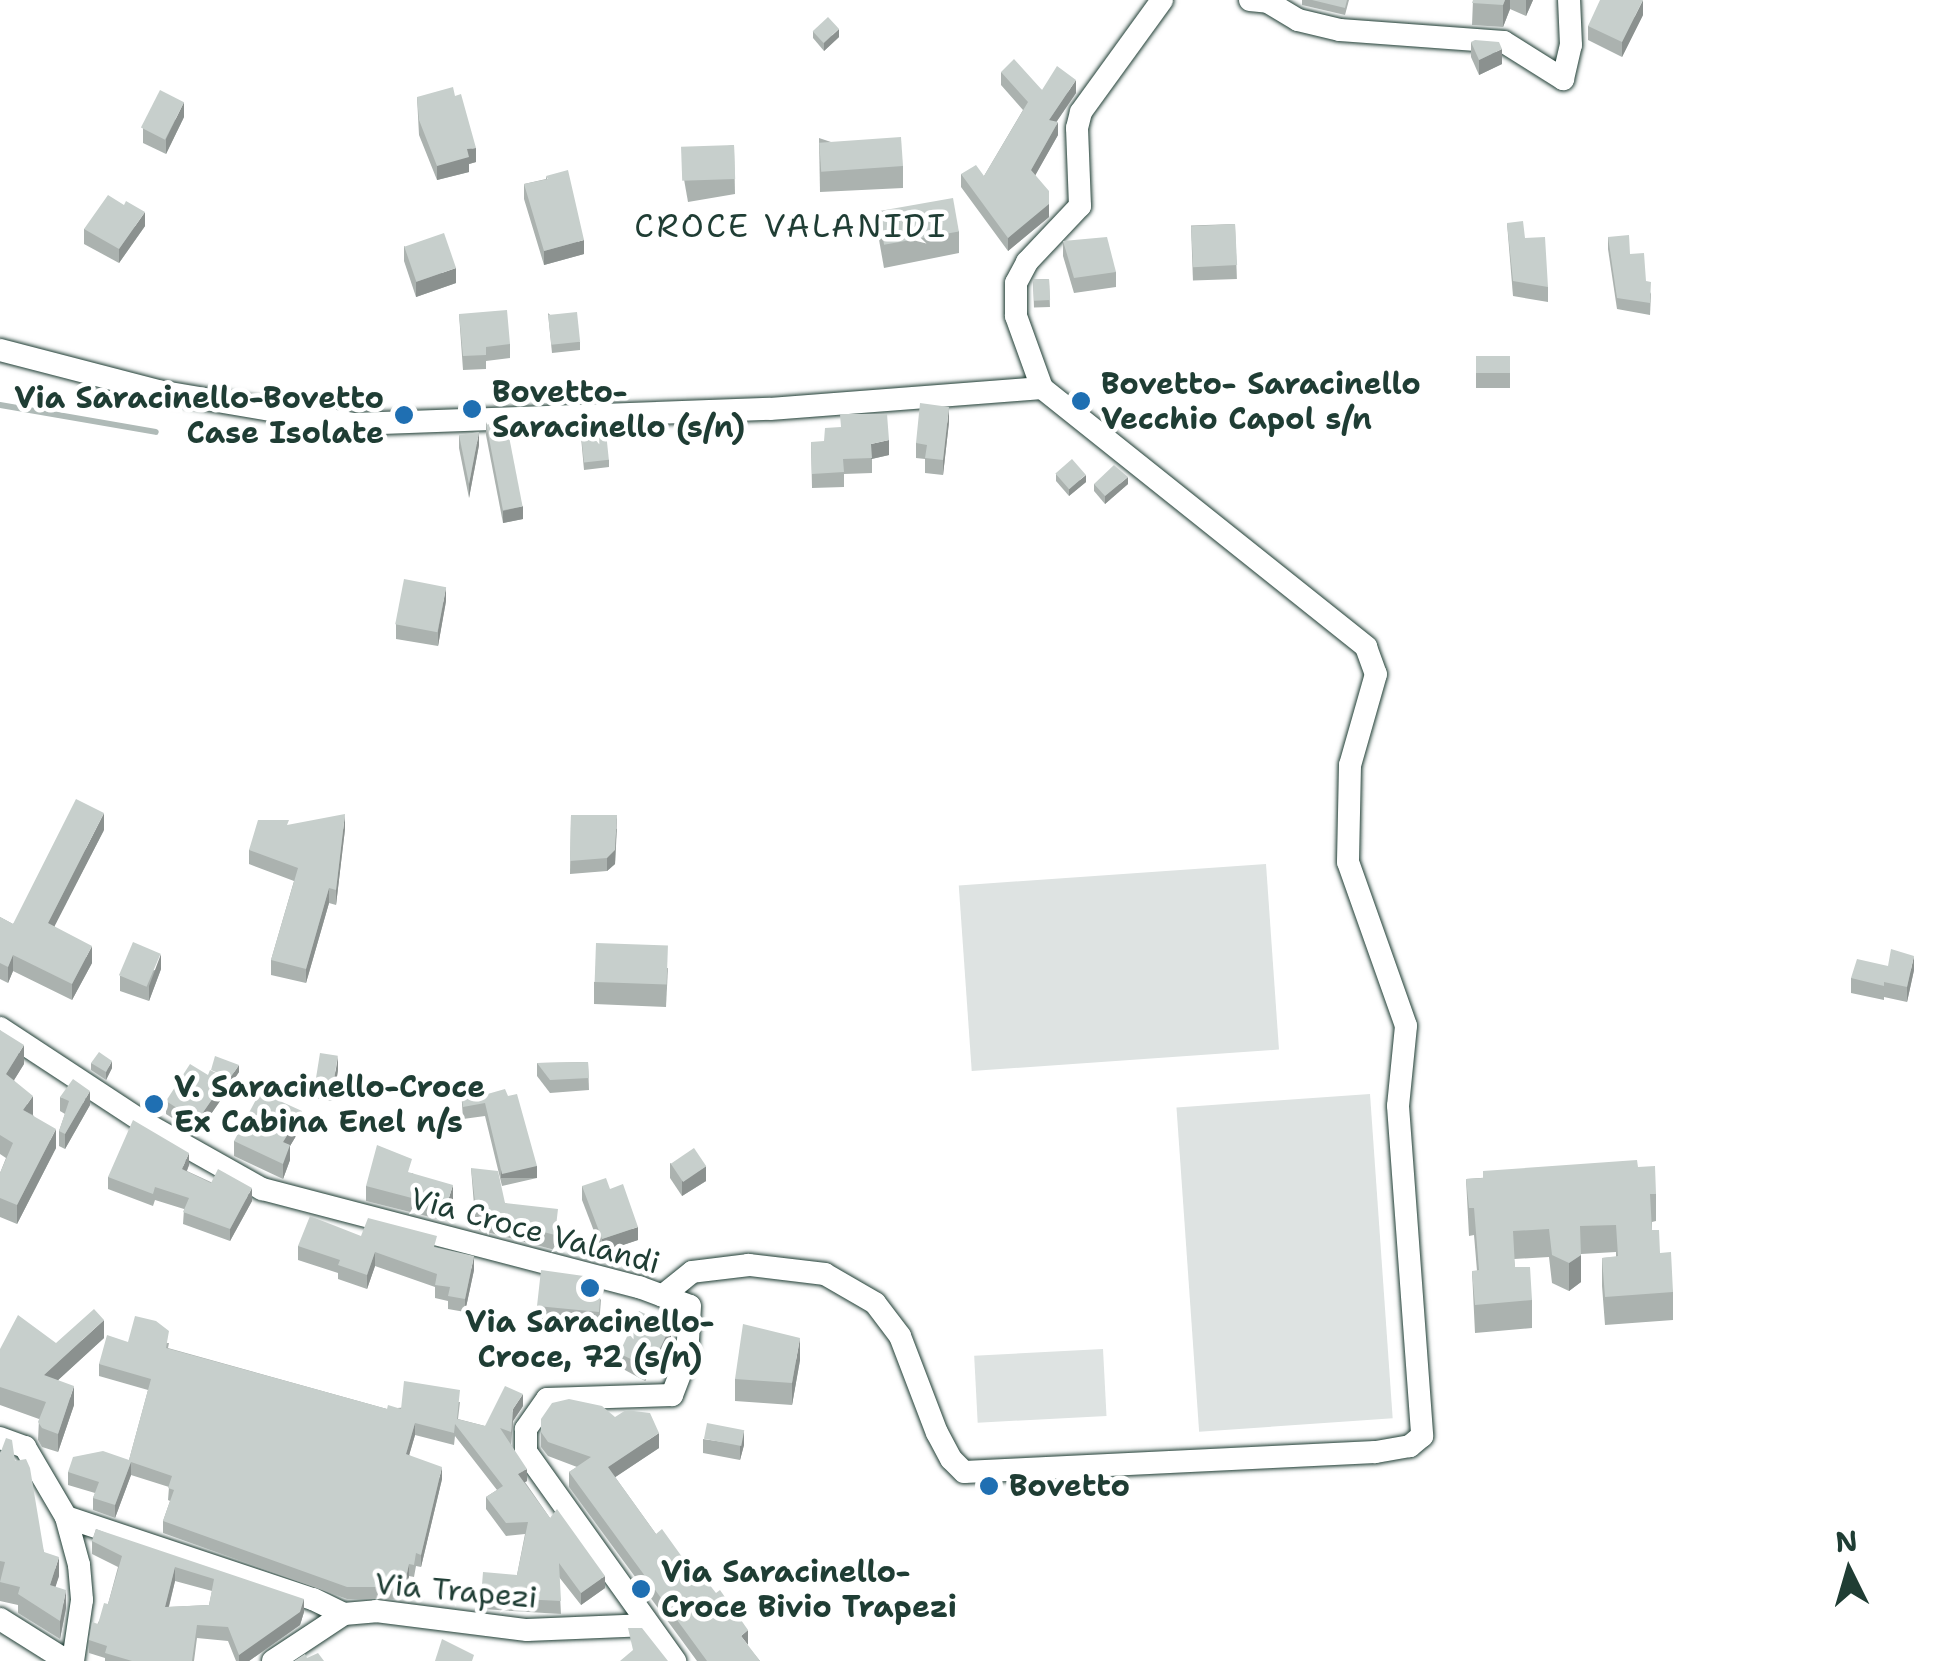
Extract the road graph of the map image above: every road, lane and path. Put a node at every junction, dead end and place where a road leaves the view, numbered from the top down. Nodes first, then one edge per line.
1 (1162, 0) edge
2 (1250, 0) edge
3 (1568, 0) edge
4 (0, 350) edge
5 (1042, 388) junction
6 (0, 1028) edge
7 (662, 1296) junction
8 (0, 1438) edge
9 (66, 1518) junction
10 (344, 1614) junction
11 (0, 1620) edge
12 (648, 1625) junction
13 (70, 1661) edge
14 (274, 1661) edge
15 (676, 1661) edge

1 - 5 street
2 - 3 street
4 - 5 street
5 - 7 street
6 - 7 street, Via Croce Valandi
7 - 12 street, Via Croce Valandi
8 - 9 street
9 - 10 street
9 - 13 street
10 - 12 street, Via Trapezi
10 - 14 street, Via Trapezi
11 - 13 street
12 - 15 street, Via Croce Valandi

